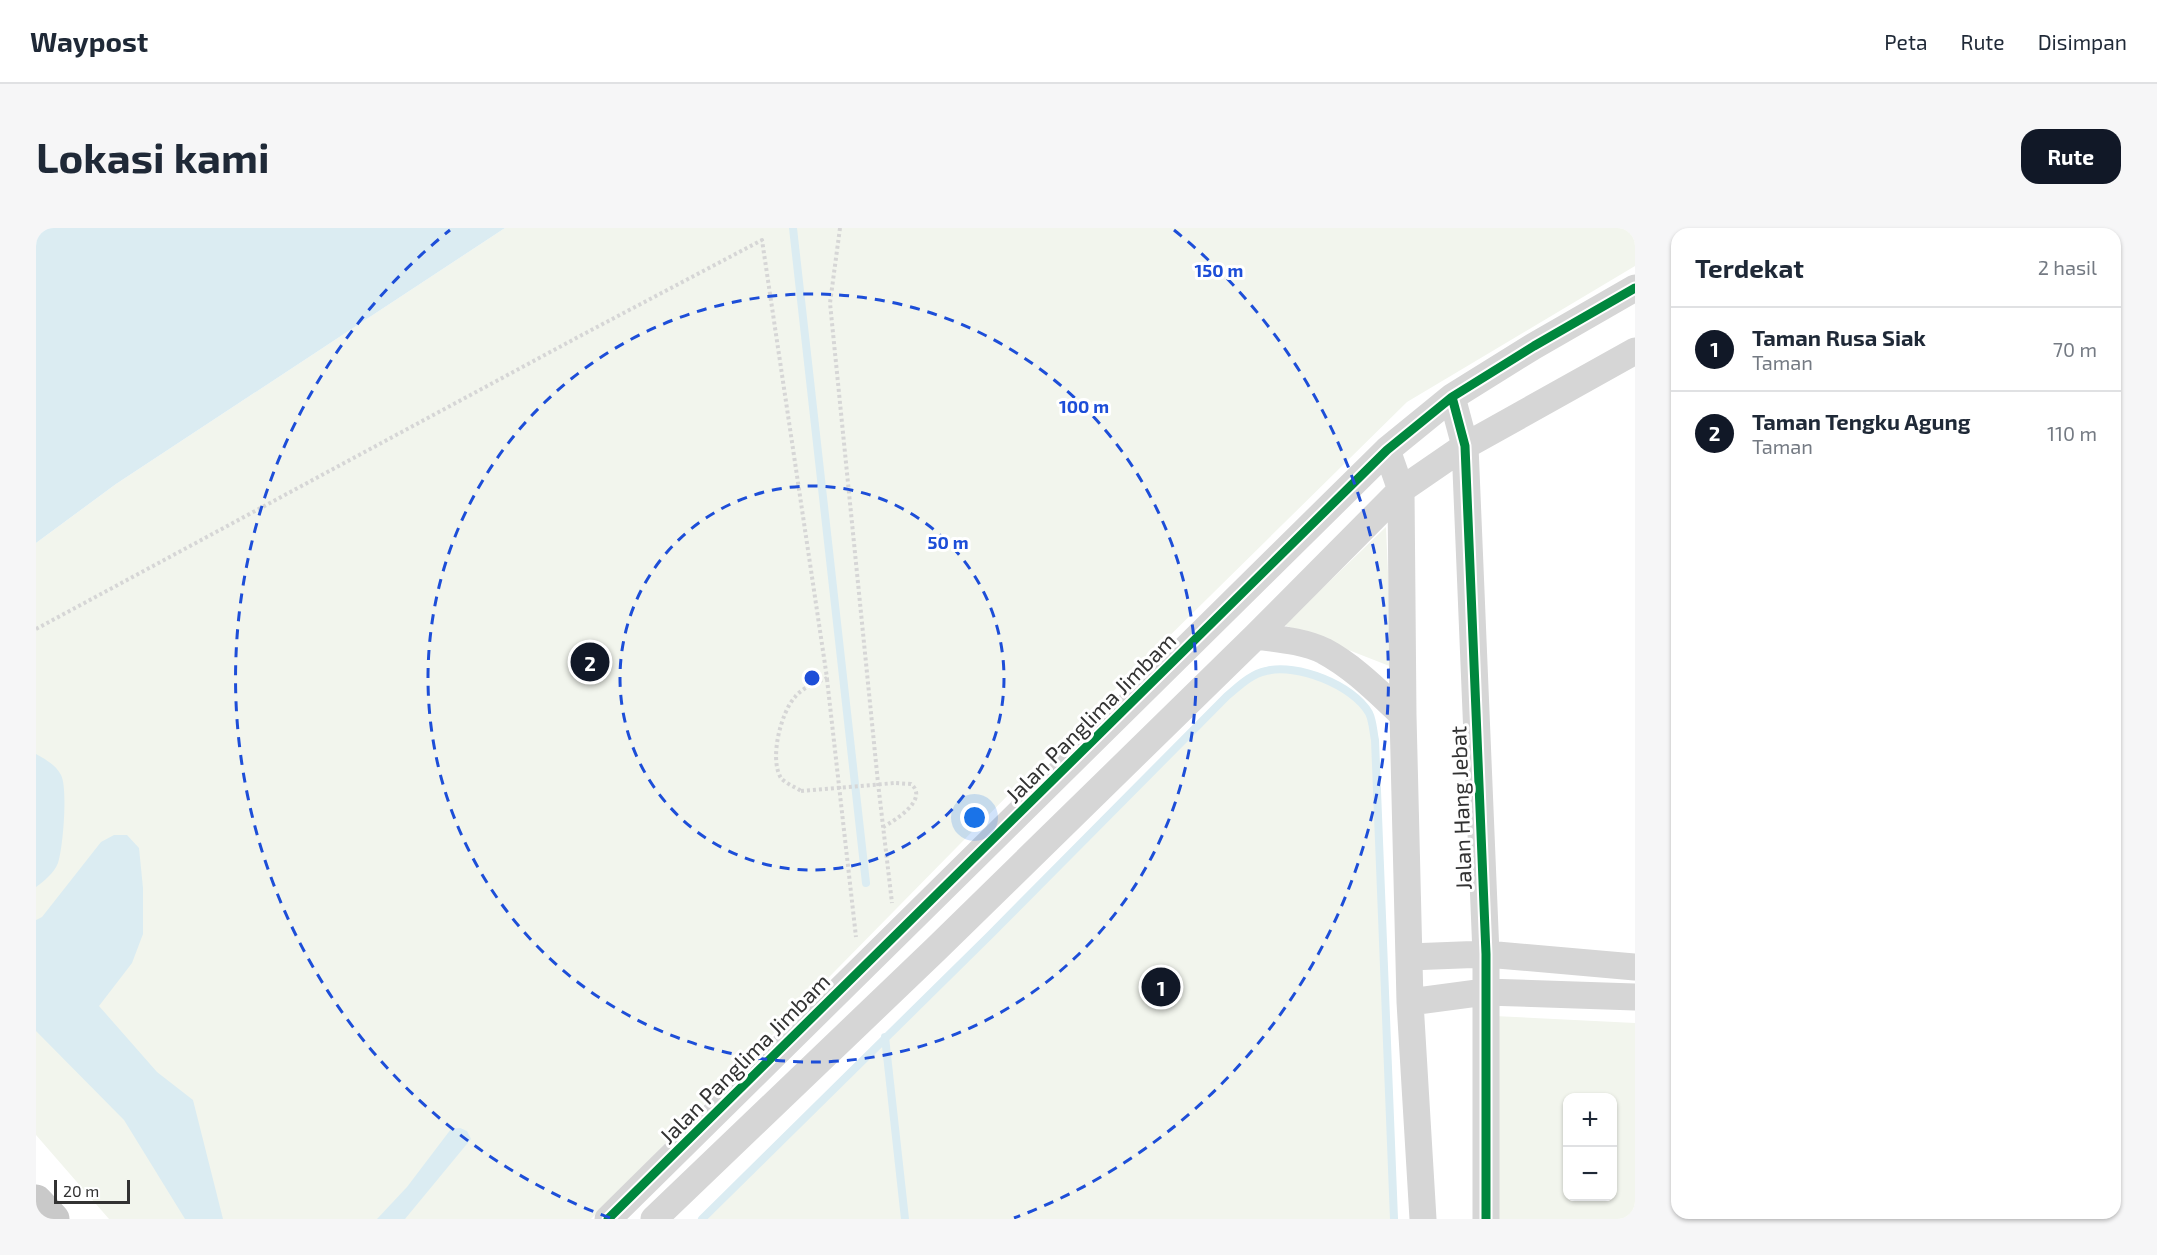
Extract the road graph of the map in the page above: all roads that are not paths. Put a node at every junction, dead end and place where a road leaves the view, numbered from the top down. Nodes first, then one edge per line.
1 (1635, 288) edge
2 (1635, 351) edge
3 (1452, 397) junction
4 (1465, 446) junction
5 (1388, 450) junction
6 (1401, 490) junction
7 (1256, 636) junction
8 (1403, 715) junction
9 (1486, 954) junction
10 (1409, 957) junction
11 (1635, 967) edge
12 (1485, 992) junction
13 (1635, 997) edge
14 (1410, 1002) junction
15 (36, 1201) edge
16 (52, 1219) edge
17 (608, 1219) edge
18 (654, 1219) edge
19 (1423, 1219) edge
20 (1486, 1219) edge

1 - 3 street, Jalan Panglima Jimbam
2 - 4 street
3 - 4 street, Jalan Hang Jebat
3 - 5 street, Jalan Panglima Jimbam
4 - 6 street
4 - 9 street, Jalan Hang Jebat
5 - 6 street
5 - 17 street, Jalan Panglima Jimbam
6 - 7 street
6 - 8 street
7 - 8 street
7 - 18 street
8 - 10 street
9 - 10 street
9 - 11 street
9 - 12 street, Jalan Hang Jebat
10 - 14 street
12 - 13 street
12 - 14 street
12 - 20 street, Jalan Hang Jebat
14 - 19 street
15 - 16 main road

